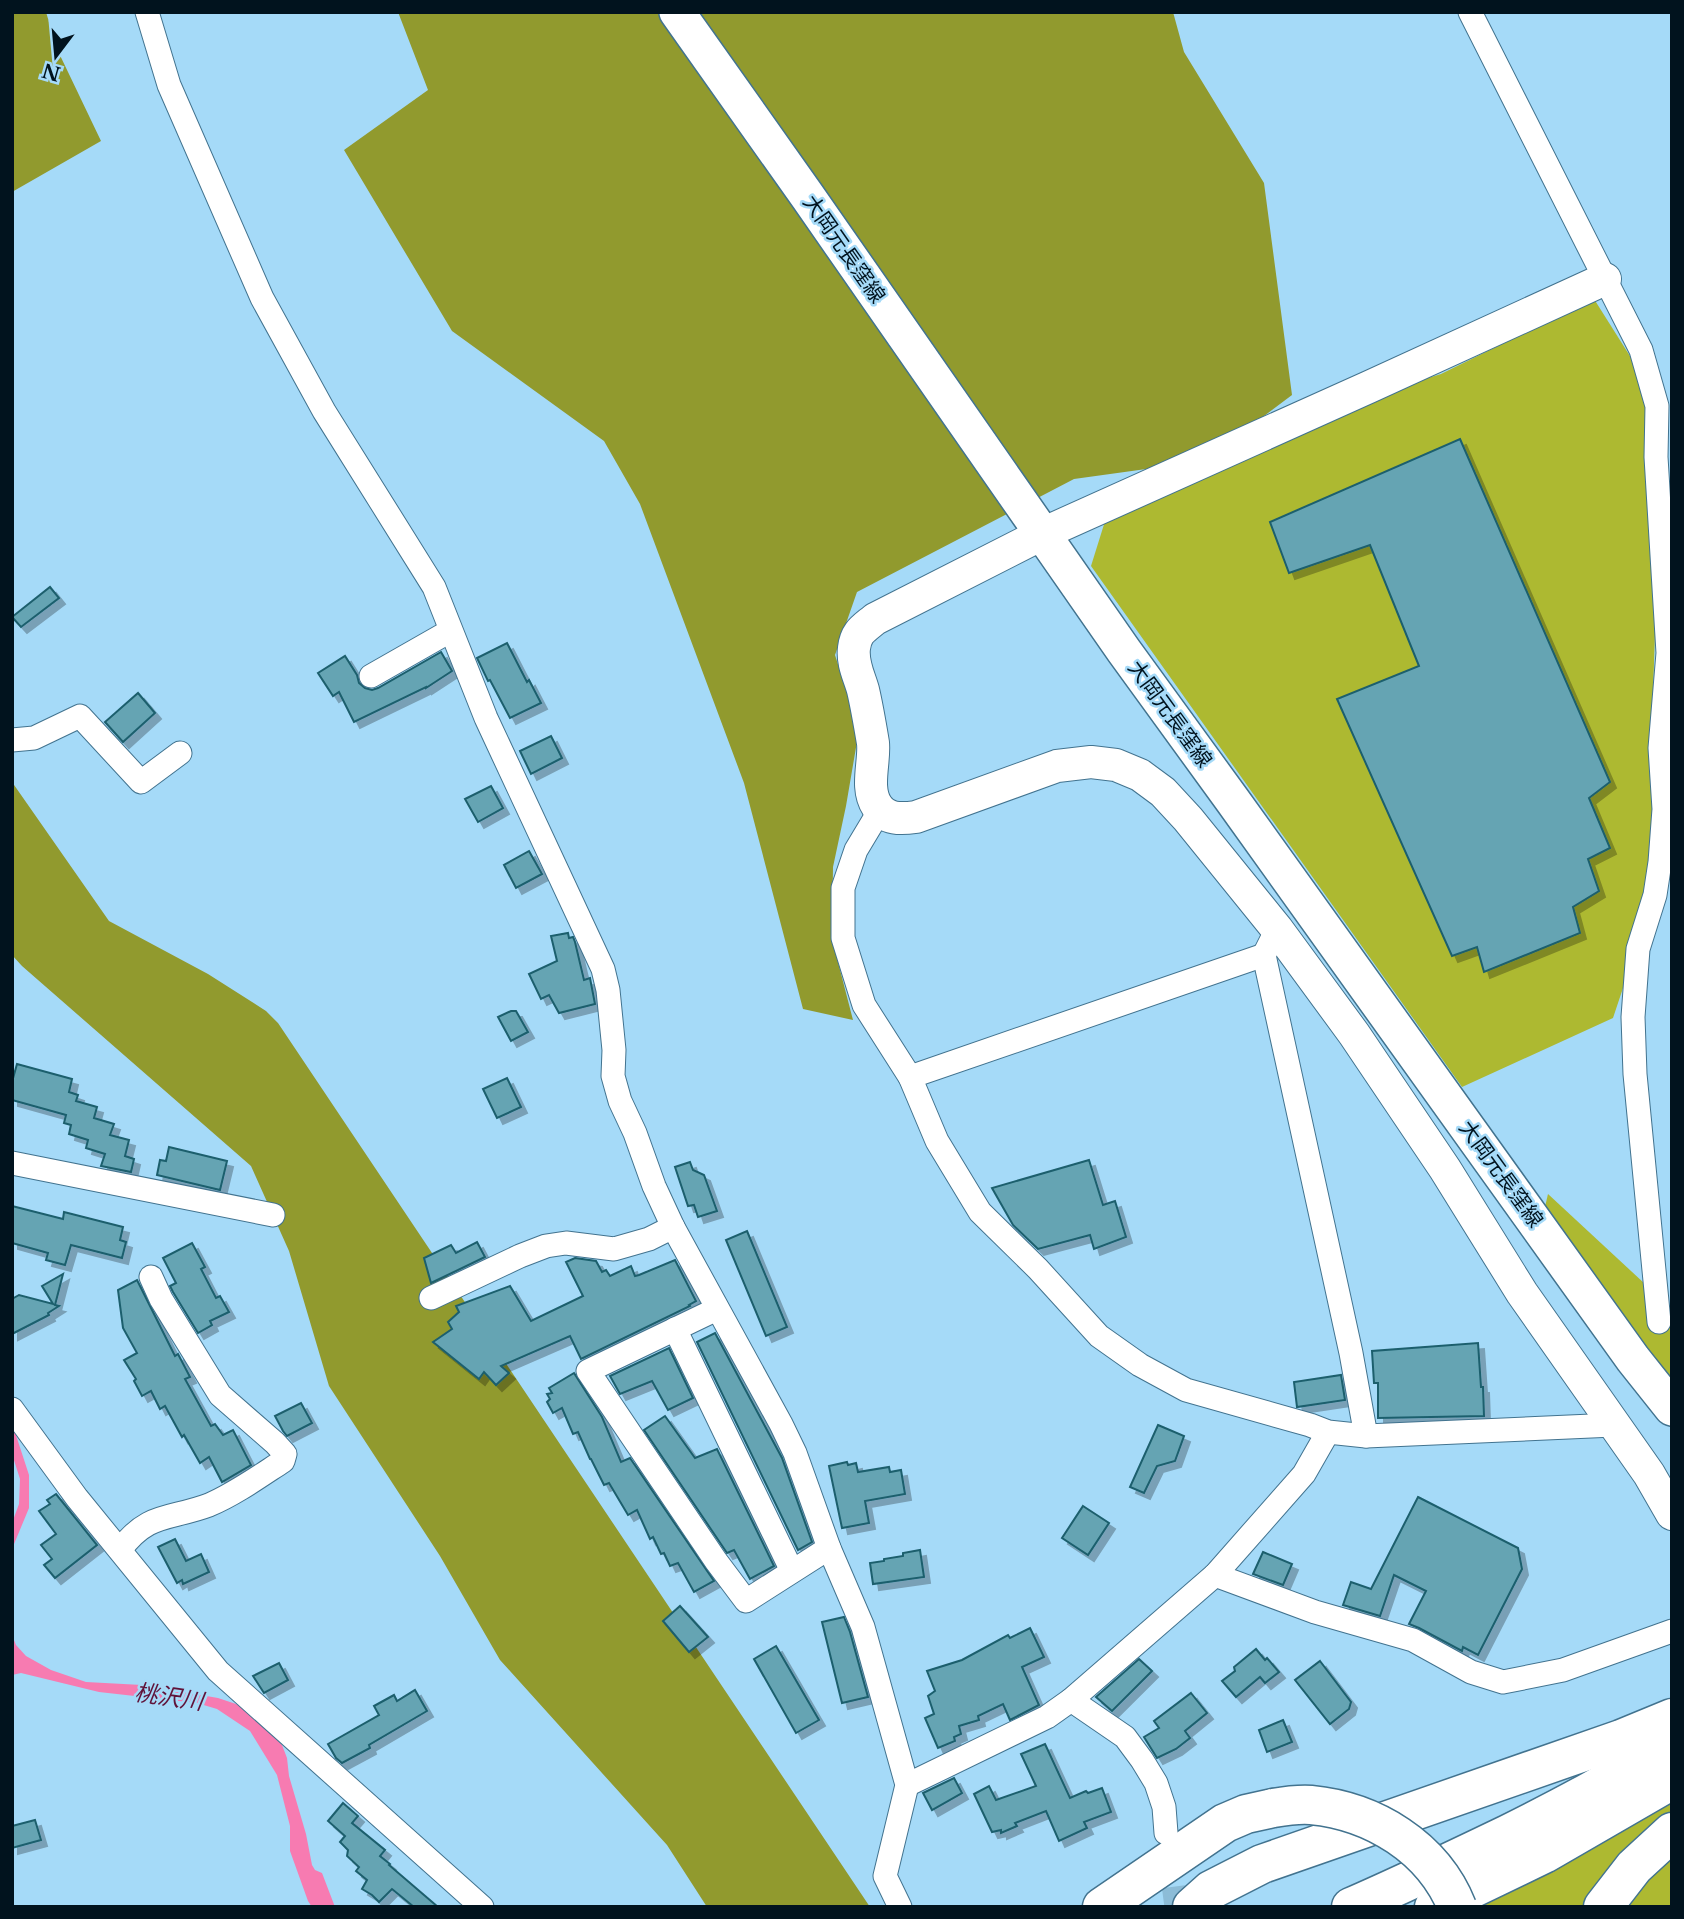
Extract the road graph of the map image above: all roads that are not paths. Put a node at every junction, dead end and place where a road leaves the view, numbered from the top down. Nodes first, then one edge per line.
1 (146, 12) edge
2 (677, 12) edge
3 (1470, 12) edge
4 (1605, 279) junction
5 (1664, 405) edge
6 (1042, 534) junction
7 (450, 631) junction
8 (370, 676) dead end
9 (12, 740) edge
10 (180, 753) dead end
11 (880, 810) junction
12 (1270, 942) junction
13 (910, 1077) junction
14 (12, 1163) edge
15 (273, 1215) dead end
16 (673, 1227) junction
17 (151, 1276) dead end
18 (1656, 1280) junction
19 (431, 1298) dead end
20 (1672, 1299) edge
21 (718, 1309) junction
22 (1658, 1322) dead end
23 (675, 1329) junction
24 (1672, 1408) edge
25 (12, 1409) edge
26 (1614, 1425) junction
27 (1328, 1432) junction
28 (1366, 1436) junction
29 (1672, 1514) edge
30 (829, 1548) junction
31 (120, 1550) junction
32 (792, 1571) junction
33 (1215, 1575) junction
34 (1672, 1631) edge
35 (1071, 1700) junction
36 (1672, 1718) edge
37 (1672, 1741) edge
38 (1672, 1780) edge
39 (906, 1785) junction
40 (1672, 1832) edge
41 (1166, 1833) tunnel mouth
42 (482, 1907) edge
43 (900, 1907) edge
44 (1102, 1907) edge
45 (1192, 1907) edge
46 (1351, 1907) edge
47 (1433, 1907) edge
48 (1457, 1907) edge
49 (1603, 1907) edge

1 - 7 street
2 - 6 main road, 大岡元長窪線
3 - 4 street
4 - 5 street
4 - 6 street
5 - 18 street
6 - 11 street
6 - 24 main road, 大岡元長窪線
7 - 8 street
7 - 16 street
9 - 10 street
11 - 12 street
11 - 13 street
12 - 13 street
12 - 26 street
12 - 28 street
13 - 27 street
14 - 15 street
16 - 19 street
16 - 21 street
17 - 31 street
18 - 20 street
18 - 22 street
21 - 23 street
21 - 30 street
23 - 32 street
23 - 32 street
25 - 31 street
26 - 28 street
26 - 29 street
27 - 28 street
27 - 33 street
30 - 32 street
30 - 39 street
31 - 42 street
33 - 34 street
33 - 35 street
35 - 39 street
35 - 41 street
36 - 45 highway
37 - 46 highway
38 - 47 highway
39 - 43 street
40 - 49 highway
44 - 48 highway, bridge

